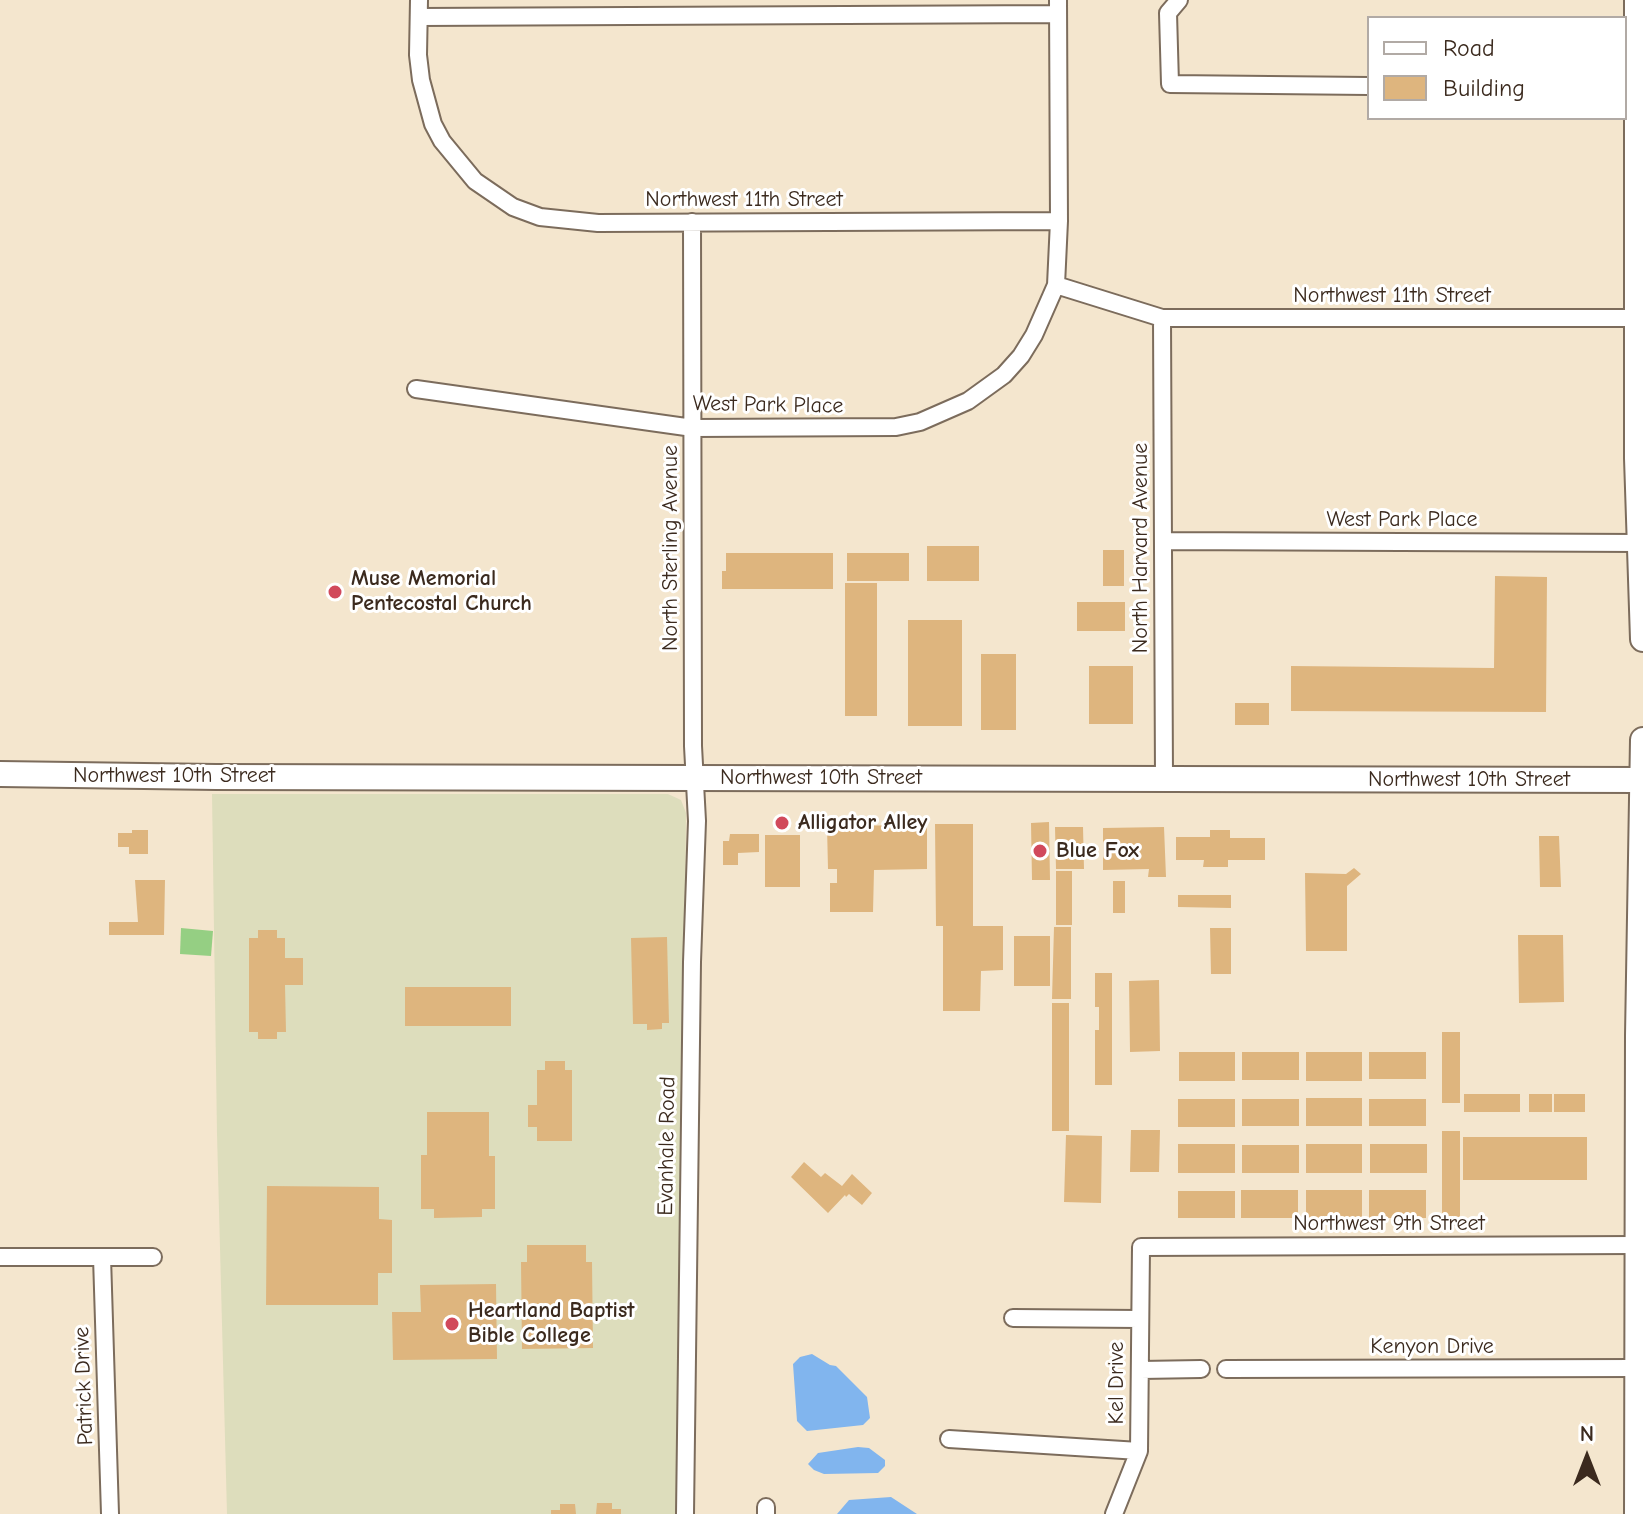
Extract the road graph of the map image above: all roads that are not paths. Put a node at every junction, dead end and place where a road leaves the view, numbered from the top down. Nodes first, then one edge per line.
1 (1179, 0) edge
2 (1637, 0) edge
3 (1058, 7) edge
4 (419, 9) edge
5 (1640, 48) edge
6 (1367, 86) edge
7 (1631, 89) edge
8 (1059, 221) junction
9 (692, 222) junction
10 (1640, 255) edge
11 (1056, 285) junction
12 (1162, 318) junction
13 (1638, 318) junction
14 (416, 389) dead end
15 (693, 428) junction
16 (1640, 458) edge
17 (1163, 541) junction
18 (1640, 543) junction
19 (1643, 639) edge
20 (1643, 740) edge
21 (0, 774) edge
22 (695, 778) junction
23 (1164, 779) junction
24 (1643, 780) edge
25 (1637, 1245) junction
26 (1141, 1247) joint
27 (0, 1257) edge
28 (102, 1257) junction
29 (153, 1257) dead end
30 (1013, 1318) dead end
31 (1139, 1319) junction
32 (1637, 1368) junction
33 (1201, 1369) dead end
34 (1226, 1369) dead end
35 (1141, 1370) junction
36 (949, 1439) dead end
37 (1139, 1451) junction
38 (110, 1514) edge
39 (685, 1514) edge
40 (1114, 1514) edge
41 (1637, 1514) edge

1 - 6 street
2 - 5 main road
3 - 4 street
3 - 8 street
4 - 9 street, Northwest 11th Street
5 - 7 main road
7 - 10 main road
8 - 9 street, Northwest 11th Street
8 - 11 street
9 - 15 street, North Sterling Avenue
10 - 13 main road
11 - 12 street, Northwest 11th Street
11 - 15 street, West Park Place
12 - 13 street, Northwest 11th Street
12 - 17 street, North Harvard Avenue
13 - 16 main road
14 - 15 street, West Park Place
15 - 22 street, North Sterling Avenue
16 - 18 main road
17 - 18 street, West Park Place
17 - 23 street, North Harvard Avenue
18 - 19 main road
20 - 24 main road
21 - 22 main road, Northwest 10th Street
22 - 23 main road, Northwest 10th Street
22 - 39 street, Evanhale Road
23 - 24 main road, Northwest 10th Street
24 - 25 main road
25 - 26 street, Northwest 9th Street
25 - 32 main road
26 - 31 street, Kel Drive
27 - 28 street
28 - 29 street
28 - 38 street, Patrick Drive
30 - 31 street
31 - 35 street, Kel Drive
32 - 34 street, Kenyon Drive
32 - 41 main road
33 - 35 street
35 - 37 street, Kel Drive
36 - 37 street
37 - 40 street, Kel Drive

